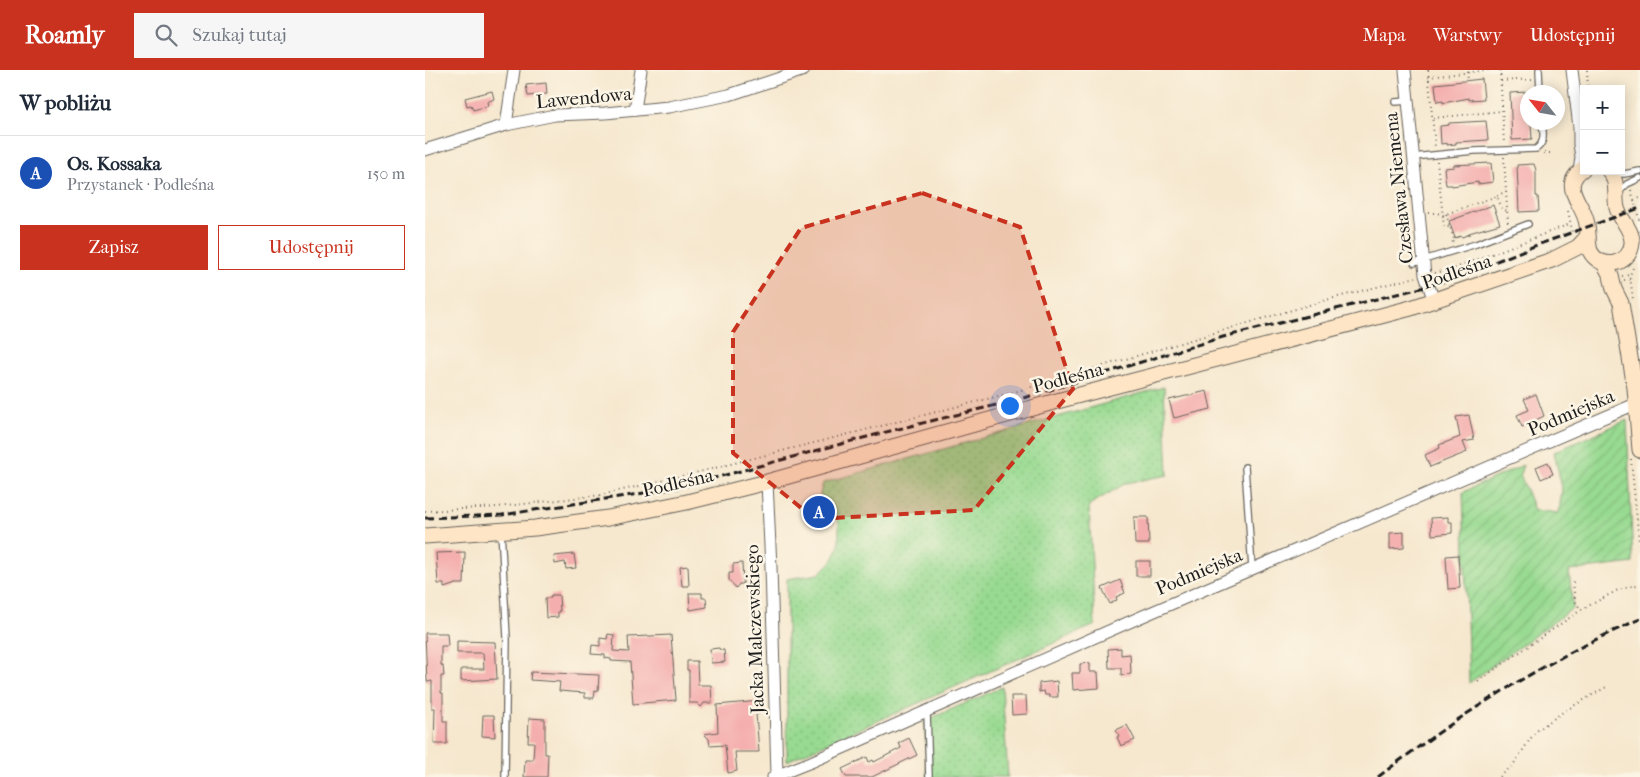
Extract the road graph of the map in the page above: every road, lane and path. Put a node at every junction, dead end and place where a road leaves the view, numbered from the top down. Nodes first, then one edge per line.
1 (514, 70) edge
2 (641, 70) edge
3 (804, 70) edge
4 (1405, 70) edge
5 (1489, 70) edge
6 (1500, 70) edge
7 (1539, 70) edge
8 (1572, 70) edge
9 (1587, 70) edge
10 (1467, 72) junction
11 (1428, 77) dead end
12 (1539, 79) junction
13 (1468, 80) dead end
14 (1501, 81) junction
15 (1539, 85) edge
16 (1588, 85) edge
17 (1407, 101) junction
18 (1395, 102) dead end
19 (635, 110) junction
20 (1502, 111) junction
21 (1433, 118) dead end
22 (506, 125) junction
23 (1542, 130) edge
24 (1582, 130) edge
25 (1504, 145) dead end
26 (425, 150) edge
27 (1504, 155) dead end
28 (1413, 157) junction
29 (1580, 171) edge
30 (1640, 171) edge
31 (1625, 173) edge
32 (1612, 175) edge
33 (1640, 178) edge
34 (1629, 184) junction
35 (1506, 191) junction
36 (1497, 196) junction
37 (1640, 198) edge
38 (1616, 199) junction
39 (1633, 200) junction
40 (1507, 211) junction
41 (1425, 213) dead end
42 (1445, 214) junction
43 (1640, 222) edge
44 (1624, 223) junction
45 (1528, 224) dead end
46 (1570, 224) dead end
47 (1640, 226) edge
48 (1510, 231) junction
49 (1589, 236) junction
50 (1454, 245) dead end
51 (1633, 251) edge
52 (1552, 260) junction
53 (1600, 261) junction
54 (1419, 262) junction
55 (1425, 275) junction
56 (1632, 279) junction
57 (1625, 280) dead end
58 (1632, 283) dead end
59 (1434, 301) junction
60 (1621, 303) junction
61 (1638, 403) edge
62 (1635, 453) edge
63 (1245, 468) dead end
64 (767, 482) junction
65 (425, 511) edge
66 (501, 531) junction
67 (425, 536) edge
68 (1640, 551) edge
69 (1252, 568) junction
70 (1573, 582) dead end
71 (1640, 584) edge
72 (1581, 610) junction
73 (1478, 681) dead end
74 (1608, 686) dead end
75 (927, 712) junction
76 (775, 776) edge
77 (505, 777) edge
78 (929, 777) edge
79 (1500, 777) edge

1 - 22 street
2 - 19 street
3 - 19 street, Lawendowa
4 - 17 street, Czesława Niemena
5 - 10 path
6 - 14 path
7 - 12 lane
8 - 24 street
9 - 16 path
10 - 11 path
10 - 13 path
12 - 14 path
12 - 15 lane
14 - 20 path
17 - 18 lane
17 - 28 street, Czesława Niemena
19 - 22 street, Lawendowa
20 - 21 path
20 - 25 path
22 - 26 street, Lawendowa
23 - 28 lane
27 - 35 path
28 - 54 street, Czesława Niemena
29 - 49 street
30 - 31 lane
32 - 38 street
33 - 34 lane
34 - 38 lane
34 - 39 path
35 - 36 path
35 - 40 path
36 - 40 path
36 - 42 path
37 - 39 path
38 - 44 street
39 - 43 path
40 - 48 path
41 - 42 path
42 - 50 path
44 - 47 street
44 - 51 street
45 - 48 lane
46 - 55 path
48 - 54 lane
49 - 52 street, Podleśna
49 - 53 street
51 - 53 street, Podleśna
51 - 56 path
51 - 60 street
52 - 53 street, Podleśna
52 - 59 street, Podleśna
53 - 60 street
54 - 55 street, Czesława Niemena
55 - 59 street, Czesława Niemena
55 - 65 path
56 - 57 path
56 - 58 path
59 - 64 street, Podleśna
60 - 61 street
61 - 62 street
61 - 69 street, Podmiejska
62 - 68 path
63 - 69 lane
64 - 66 street, Podleśna
64 - 76 street, Jacka Malczewskiego
66 - 67 street, Podleśna
66 - 77 lane
69 - 75 street, Podmiejska
70 - 72 path
71 - 72 path
72 - 73 path
74 - 79 path
75 - 76 street, Podmiejska
75 - 78 lane

